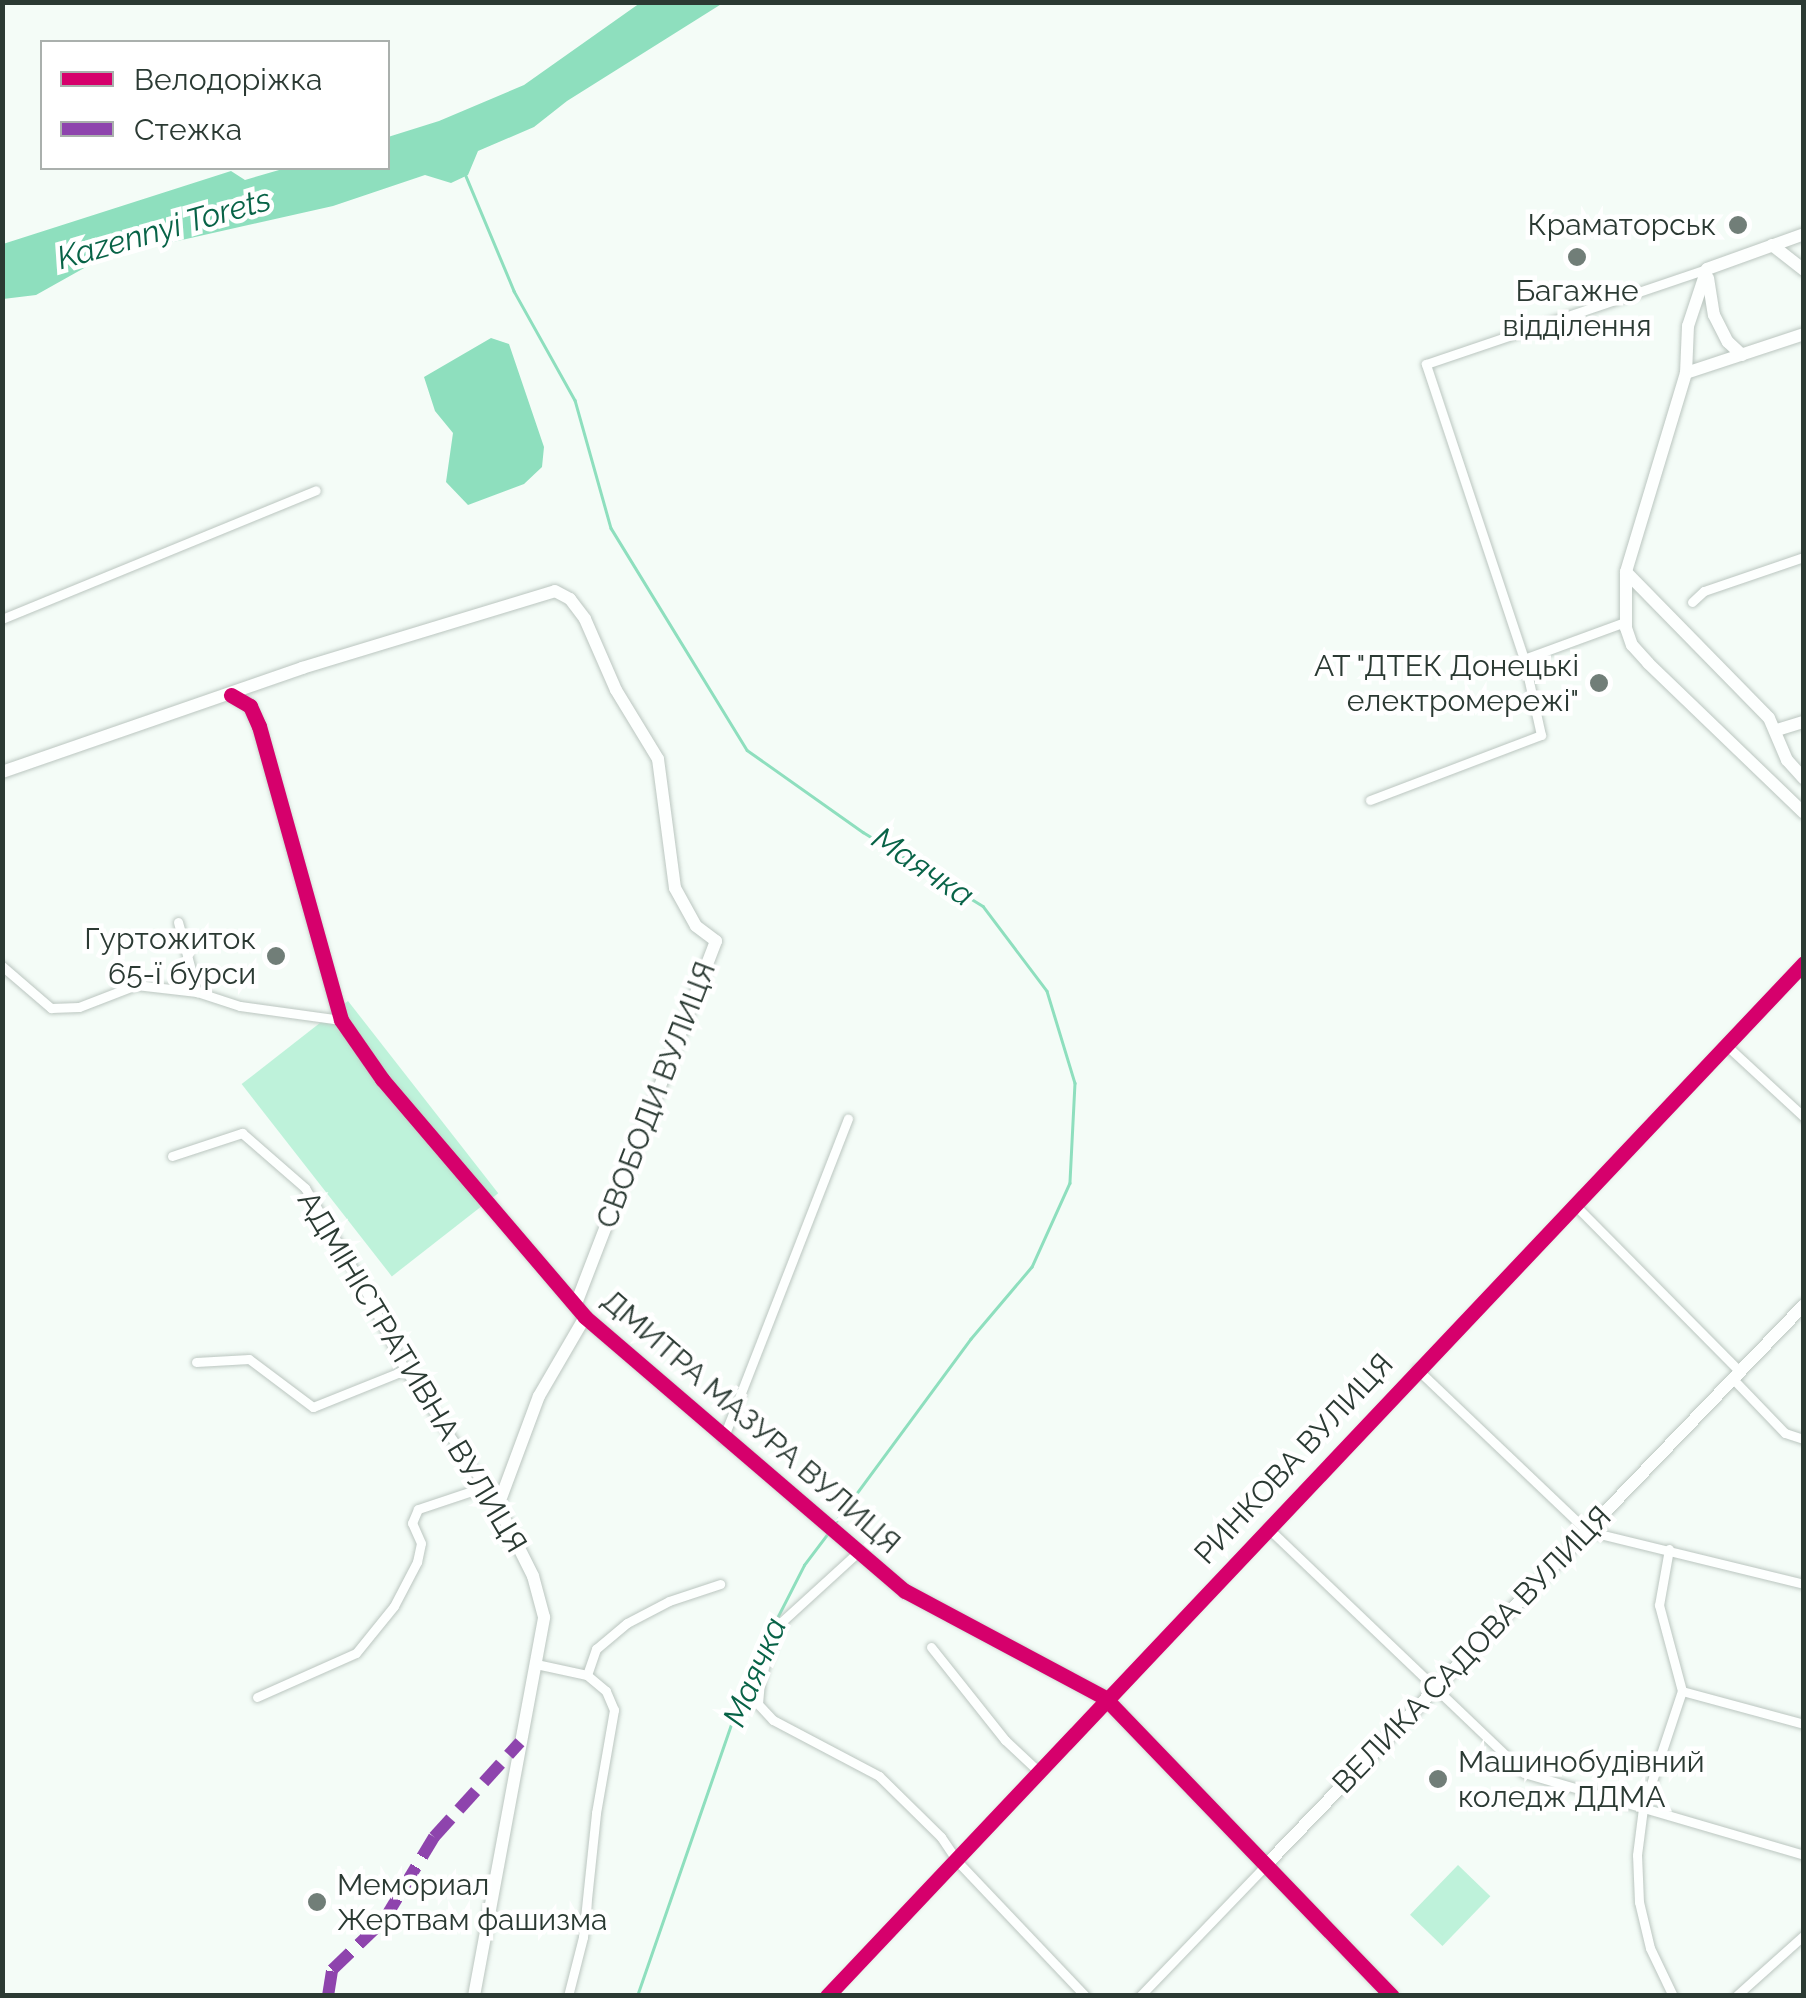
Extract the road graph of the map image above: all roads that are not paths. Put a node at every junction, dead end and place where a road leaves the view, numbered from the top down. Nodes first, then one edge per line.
1 (1804, 234) edge
2 (1772, 245) junction
3 (1708, 269) junction
4 (1804, 270) edge
5 (1804, 334) edge
6 (1742, 355) junction
7 (1686, 372) junction
8 (316, 490) dead end
9 (1804, 556) edge
10 (1626, 572) junction
11 (1692, 602) dead end
12 (2, 618) edge
13 (1625, 622) junction
14 (1524, 659) junction
15 (231, 695) junction
16 (1804, 722) edge
17 (1777, 730) junction
18 (2, 772) edge
19 (1804, 779) edge
20 (1370, 800) dead end
21 (1804, 813) edge
22 (178, 922) dead end
23 (1804, 963) edge
24 (2, 966) edge
25 (197, 992) junction
26 (341, 1020) junction
27 (1726, 1044) junction
28 (1804, 1117) edge
29 (848, 1118) dead end
30 (172, 1156) dead end
31 (1575, 1205) junction
32 (576, 1304) junction
33 (1804, 1305) edge
34 (585, 1317) junction
35 (196, 1362) dead end
36 (1417, 1369) junction
37 (405, 1370) junction
38 (1737, 1376) junction
39 (724, 1439) junction
40 (1804, 1439) edge
41 (487, 1486) junction
42 (498, 1506) junction
43 (1268, 1528) junction
44 (1587, 1531) junction
45 (853, 1549) junction
46 (1669, 1549) junction
47 (720, 1584) dead end
48 (1804, 1584) edge
49 (931, 1647) dead end
50 (536, 1664) junction
51 (587, 1675) junction
52 (1436, 1688) junction
53 (1682, 1691) junction
54 (257, 1698) dead end
55 (1105, 1698) junction
56 (1804, 1724) edge
57 (1038, 1771) junction
58 (1643, 1808) junction
59 (1804, 1855) edge
60 (958, 1862) junction
61 (1267, 1864) junction
62 (1804, 1935) edge
63 (474, 1996) edge
64 (568, 1996) edge
65 (828, 1996) edge
66 (1085, 1996) edge
67 (1140, 1996) edge
68 (1392, 1996) edge
69 (1672, 1996) edge
70 (1736, 1996) edge

1 - 2 street
2 - 3 street
2 - 4 street
3 - 6 street
3 - 7 street
3 - 14 street
5 - 6 street
6 - 7 street
7 - 10 street
8 - 12 street
9 - 11 street
10 - 13 street
10 - 17 street
13 - 14 street
13 - 21 street
14 - 20 street
15 - 18 street
15 - 26 street, ДМИТРА МАЗУРА ВУЛИЦЯ
15 - 32 street, СВОБОДИ ВУЛИЦЯ
16 - 17 street
17 - 19 street
22 - 25 street
23 - 27 street, РИНКОВА ВУЛИЦЯ
24 - 25 street
25 - 26 street
26 - 32 street, ДМИТРА МАЗУРА ВУЛИЦЯ
27 - 28 street
27 - 31 street, РИНКОВА ВУЛИЦЯ
29 - 39 street
30 - 37 street, АДМІНІСТРАТИВНА ВУЛИЦЯ
31 - 36 street, РИНКОВА ВУЛИЦЯ
31 - 38 street
32 - 34 street, ДМИТРА МАЗУРА ВУЛИЦЯ
33 - 38 street, ВЕЛИКА САДОВА ВУЛИЦЯ
34 - 39 street, ДМИТРА МАЗУРА ВУЛИЦЯ
34 - 42 street
35 - 37 street
36 - 43 street, РИНКОВА ВУЛИЦЯ
36 - 44 street
37 - 41 street, АДМІНІСТРАТИВНА ВУЛИЦЯ
38 - 40 street
38 - 44 street, ВЕЛИКА САДОВА ВУЛИЦЯ
39 - 45 street, ДМИТРА МАЗУРА ВУЛИЦЯ
41 - 42 street, АДМІНІСТРАТИВНА ВУЛИЦЯ
41 - 54 street
42 - 50 street, АДМІНІСТРАТИВНА ВУЛИЦЯ
43 - 52 street
43 - 55 street, РИНКОВА ВУЛИЦЯ
44 - 46 street
44 - 52 street, ВЕЛИКА САДОВА ВУЛИЦЯ
45 - 55 street, ДМИТРА МАЗУРА ВУЛИЦЯ
45 - 60 street
46 - 48 street
46 - 53 street
47 - 51 street
49 - 57 street
50 - 51 street
50 - 63 street, АДМІНІСТРАТИВНА ВУЛИЦЯ
51 - 64 street
52 - 58 street
52 - 61 street, ВЕЛИКА САДОВА ВУЛИЦЯ
53 - 56 street
53 - 58 street
55 - 57 street, РИНКОВА ВУЛИЦЯ
55 - 61 street, ДМИТРА МАЗУРА ВУЛИЦЯ
57 - 60 street, РИНКОВА ВУЛИЦЯ
58 - 59 street
58 - 69 street
60 - 65 street, РИНКОВА ВУЛИЦЯ
60 - 66 street
61 - 67 street, ВЕЛИКА САДОВА ВУЛИЦЯ
61 - 68 street, ДМИТРА МАЗУРА ВУЛИЦЯ
62 - 70 street

